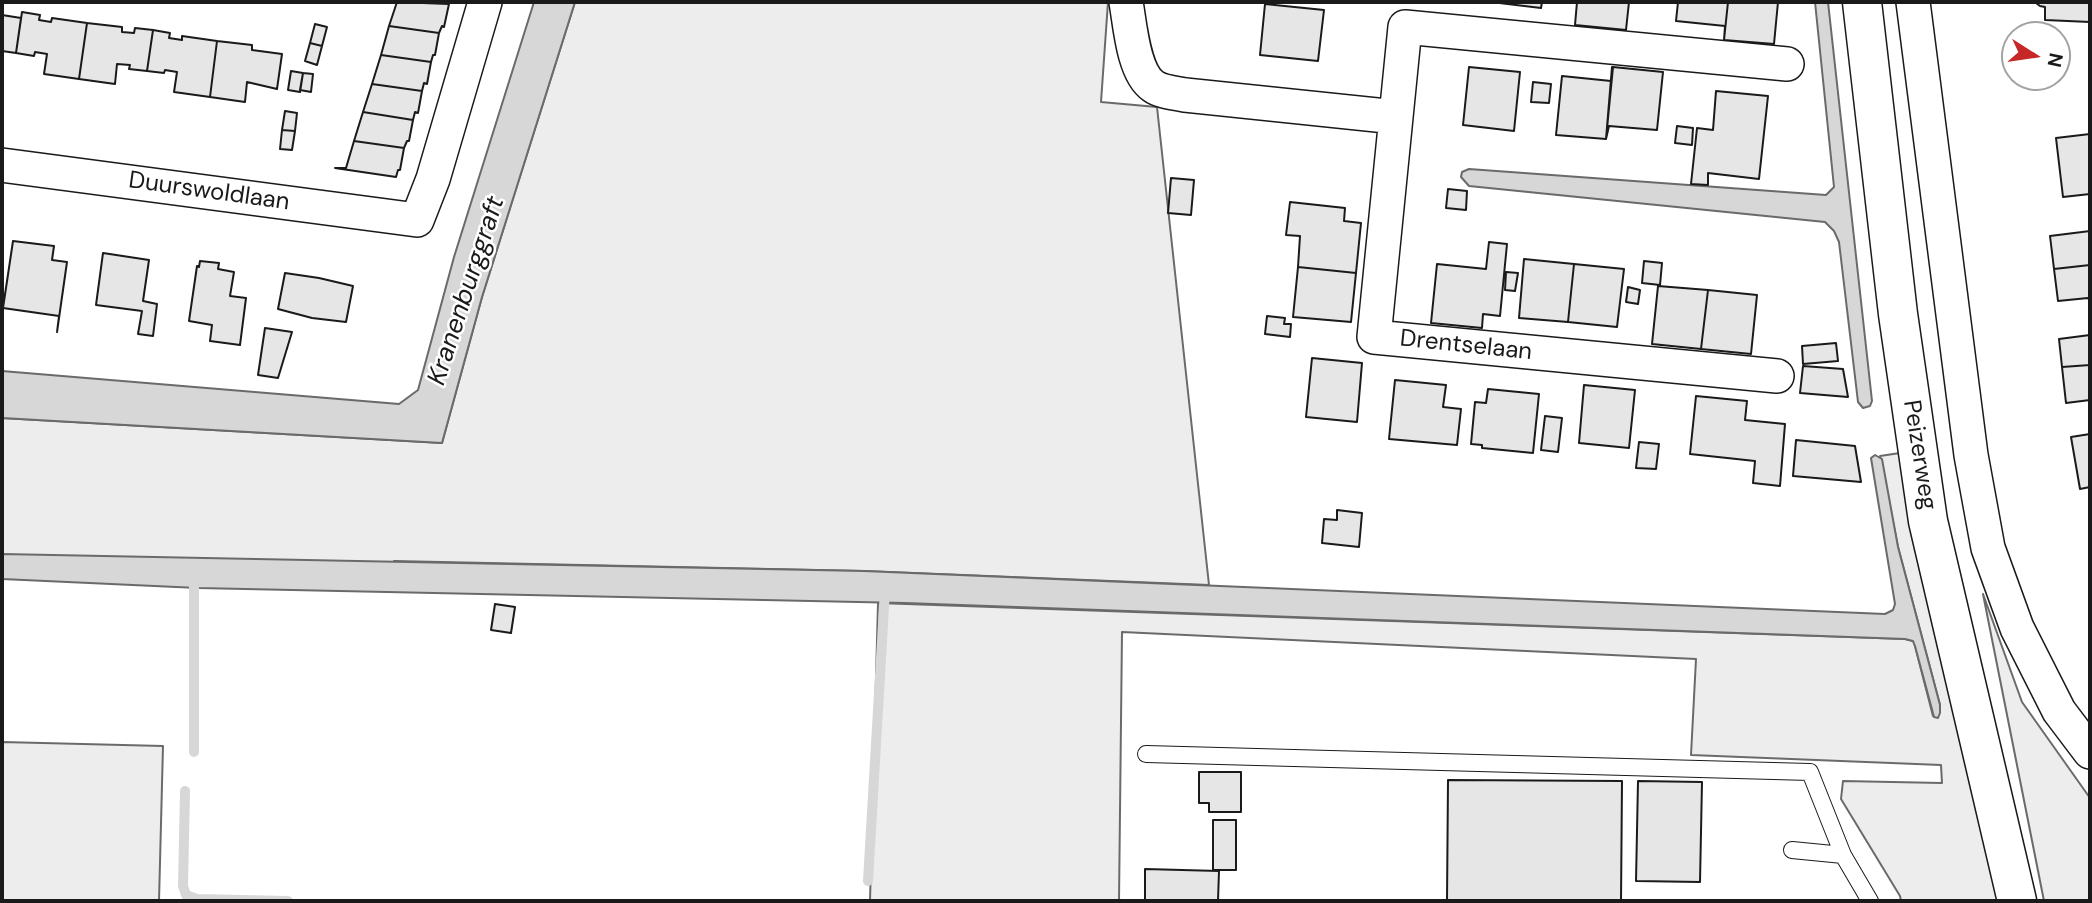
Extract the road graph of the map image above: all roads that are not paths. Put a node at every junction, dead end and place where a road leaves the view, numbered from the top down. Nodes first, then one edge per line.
1 (485, 2) edge
2 (1126, 2) edge
3 (1862, 2) edge
4 (1913, 2) edge
5 (1787, 64) dead end
6 (1395, 117) junction
7 (2, 165) edge
8 (1777, 376) dead end
9 (2090, 752) edge
10 (1146, 754) dead end
11 (1792, 850) dead end
12 (1843, 855) junction
13 (1870, 901) edge
14 (2017, 901) edge

1 - 7 street, Duurswoldlaan
2 - 6 street
3 - 14 street, Peizerweg
4 - 9 street, Peizerweg
5 - 6 street, Drentselaan
6 - 8 street, Drentselaan
10 - 12 lane
11 - 12 lane
12 - 13 lane

